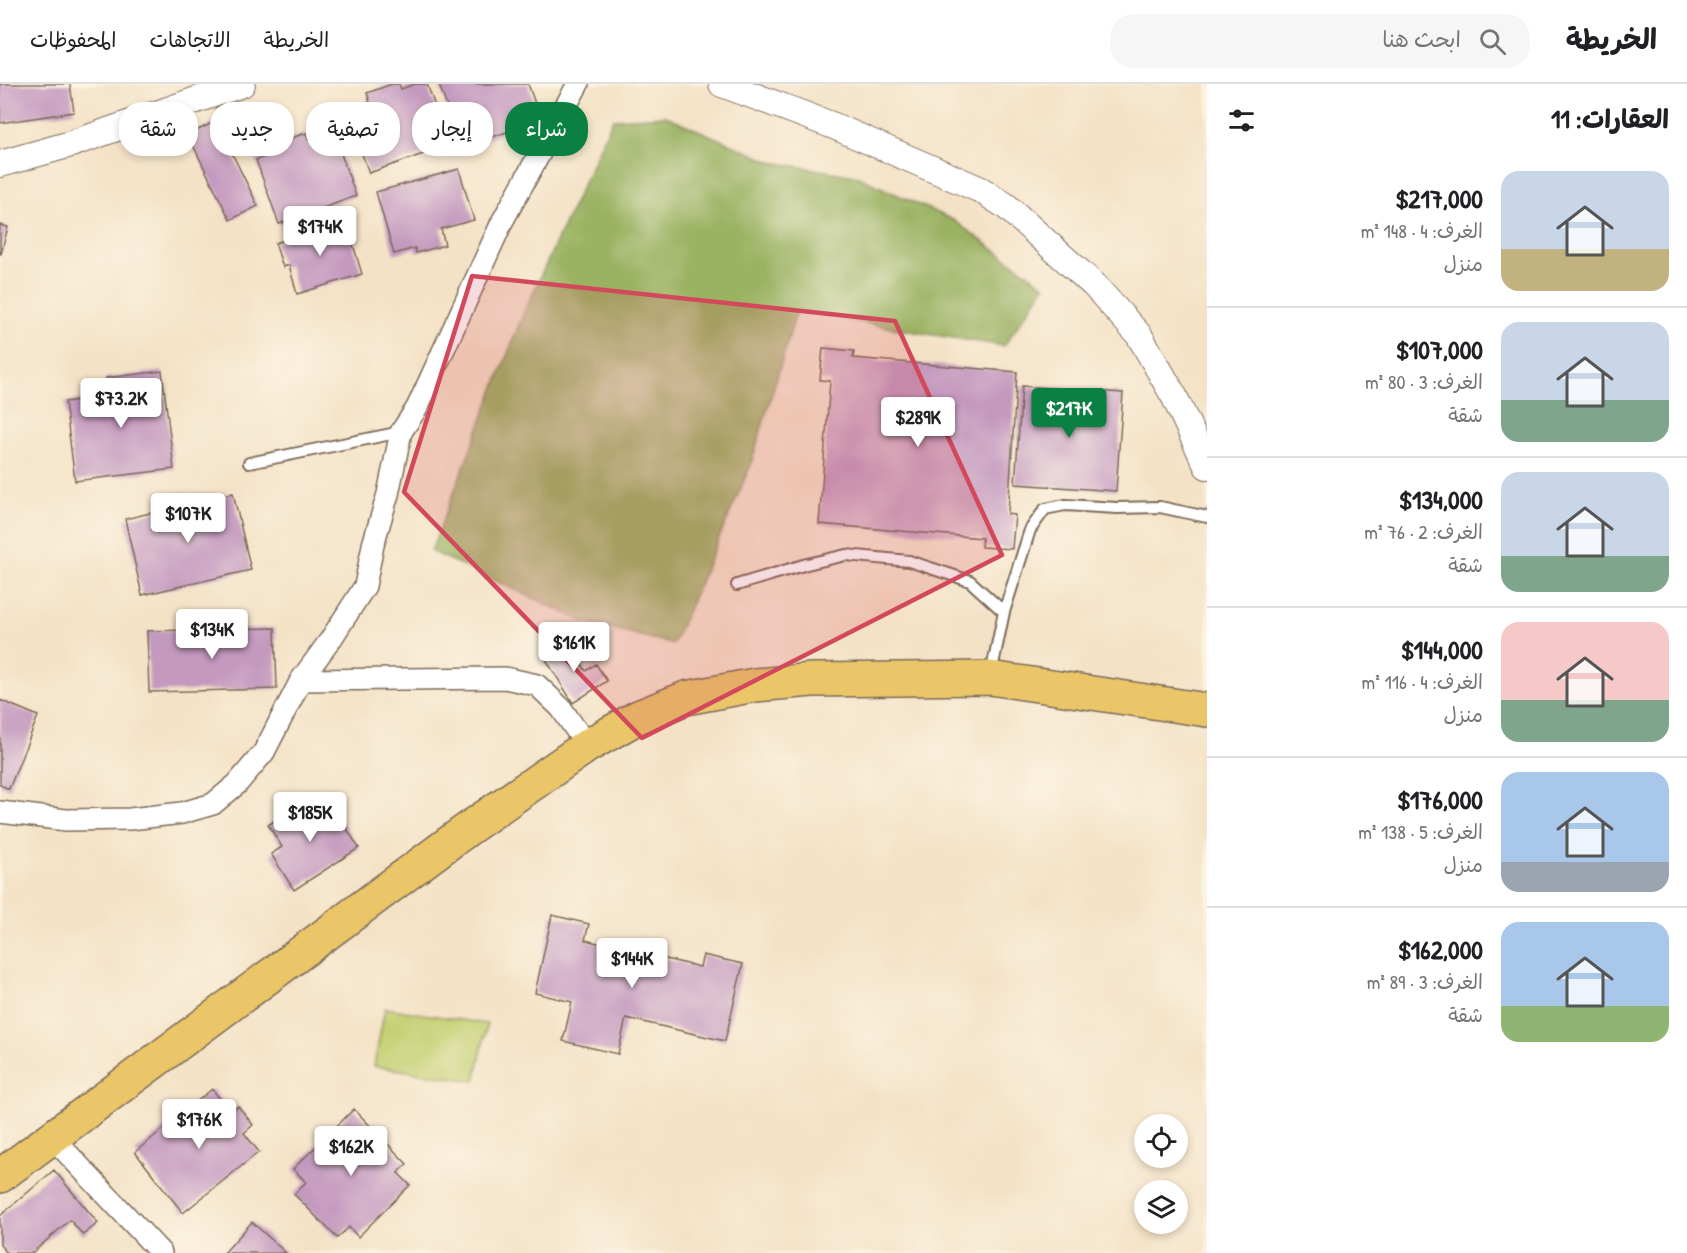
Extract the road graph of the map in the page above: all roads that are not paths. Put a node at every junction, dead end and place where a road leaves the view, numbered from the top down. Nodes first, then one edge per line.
1 (242, 84) edge
2 (578, 84) edge
3 (722, 84) edge
4 (0, 164) edge
5 (400, 432) junction
6 (249, 463) dead end
7 (1207, 466) edge
8 (1207, 517) edge
9 (737, 585) dead end
10 (1004, 612) junction
11 (990, 678) junction
12 (301, 680) junction
13 (1207, 710) edge
14 (587, 746) junction
15 (0, 812) edge
16 (51, 1136) junction
17 (0, 1176) edge
18 (161, 1253) edge

1 - 4 street
2 - 5 street
3 - 7 street
5 - 6 lane
5 - 12 street
8 - 10 lane
9 - 10 lane
10 - 11 lane
11 - 13 main road
11 - 14 main road
12 - 14 street
12 - 15 street
14 - 16 main road
16 - 17 main road
16 - 18 street

